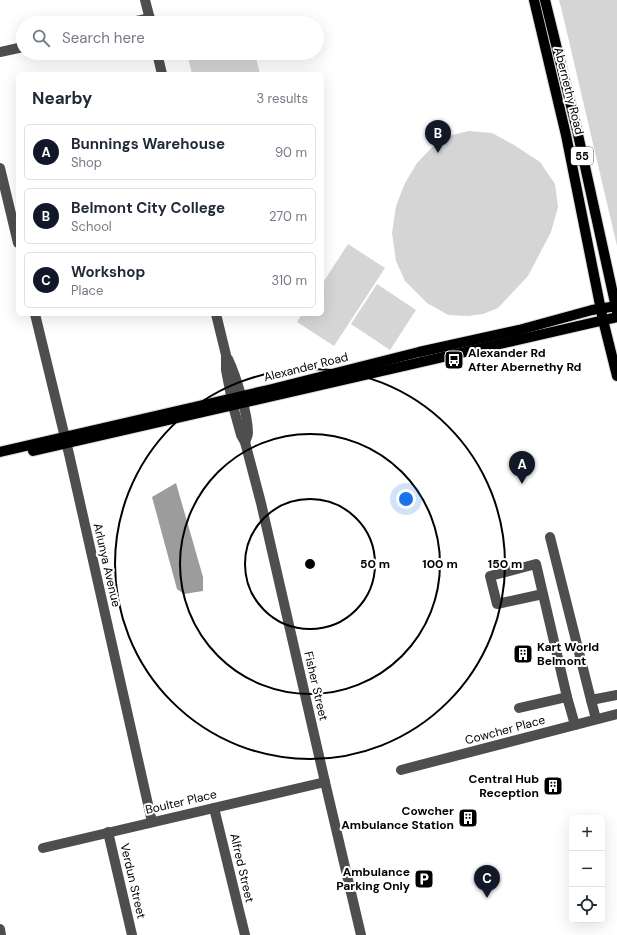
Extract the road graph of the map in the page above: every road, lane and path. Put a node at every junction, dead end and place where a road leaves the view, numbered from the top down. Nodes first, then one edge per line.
1 (145, 0) edge
2 (534, 0) edge
3 (545, 0) edge
4 (149, 16) edge
5 (16, 49) edge
6 (0, 52) edge
7 (159, 60) edge
8 (162, 72) edge
9 (0, 168) edge
10 (16, 235) edge
11 (601, 308) junction
12 (617, 308) edge
13 (35, 316) edge
14 (216, 316) edge
15 (617, 317) edge
16 (603, 320) junction
17 (617, 376) edge
18 (237, 401) junction
19 (65, 440) junction
20 (0, 452) edge
21 (0, 459) edge
22 (550, 537) dead end
23 (543, 594) junction
24 (617, 695) edge
25 (567, 697) junction
26 (591, 700) junction
27 (519, 708) dead end
28 (617, 714) edge
29 (596, 719) junction
30 (575, 725) junction
31 (401, 770) dead end
32 (325, 782) junction
33 (214, 808) junction
34 (152, 822) junction
35 (108, 832) junction
36 (43, 848) dead end
37 (0, 929) edge
38 (1, 935) edge
39 (132, 935) edge
40 (245, 935) edge
41 (361, 935) edge

1 - 4 street
2 - 11 main road, Abernethy Road / 55
3 - 12 main road, Abernethy Road / 55
5 - 6 street
7 - 8 street
9 - 10 street
11 - 12 main road, Alexander Road
11 - 16 main road, Abernethy Road / 55
11 - 18 main road, Alexander Road
13 - 19 street, Arlunya Avenue
14 - 18 street, Fisher Street
15 - 16 main road, Alexander Road
16 - 17 main road, Abernethy Road / 55
16 - 18 main road, Alexander Road
18 - 19 main road, Alexander Road
18 - 32 street, Fisher Street
19 - 20 main road, Alexander Road
19 - 21 main road, Alexander Road
19 - 34 street, Arlunya Avenue
22 - 26 street
23 - 23 street
23 - 25 street
24 - 26 street
25 - 27 street
25 - 30 street
26 - 29 street
28 - 29 street, Cowcher Place
29 - 30 street, Cowcher Place
30 - 31 street, Cowcher Place
32 - 33 street, Boulter Place
32 - 41 street, Fisher Street
33 - 34 street, Boulter Place
33 - 40 street, Alfred Street
34 - 35 street, Boulter Place
35 - 36 street, Boulter Place
35 - 39 street, Verdun Street
37 - 38 street

